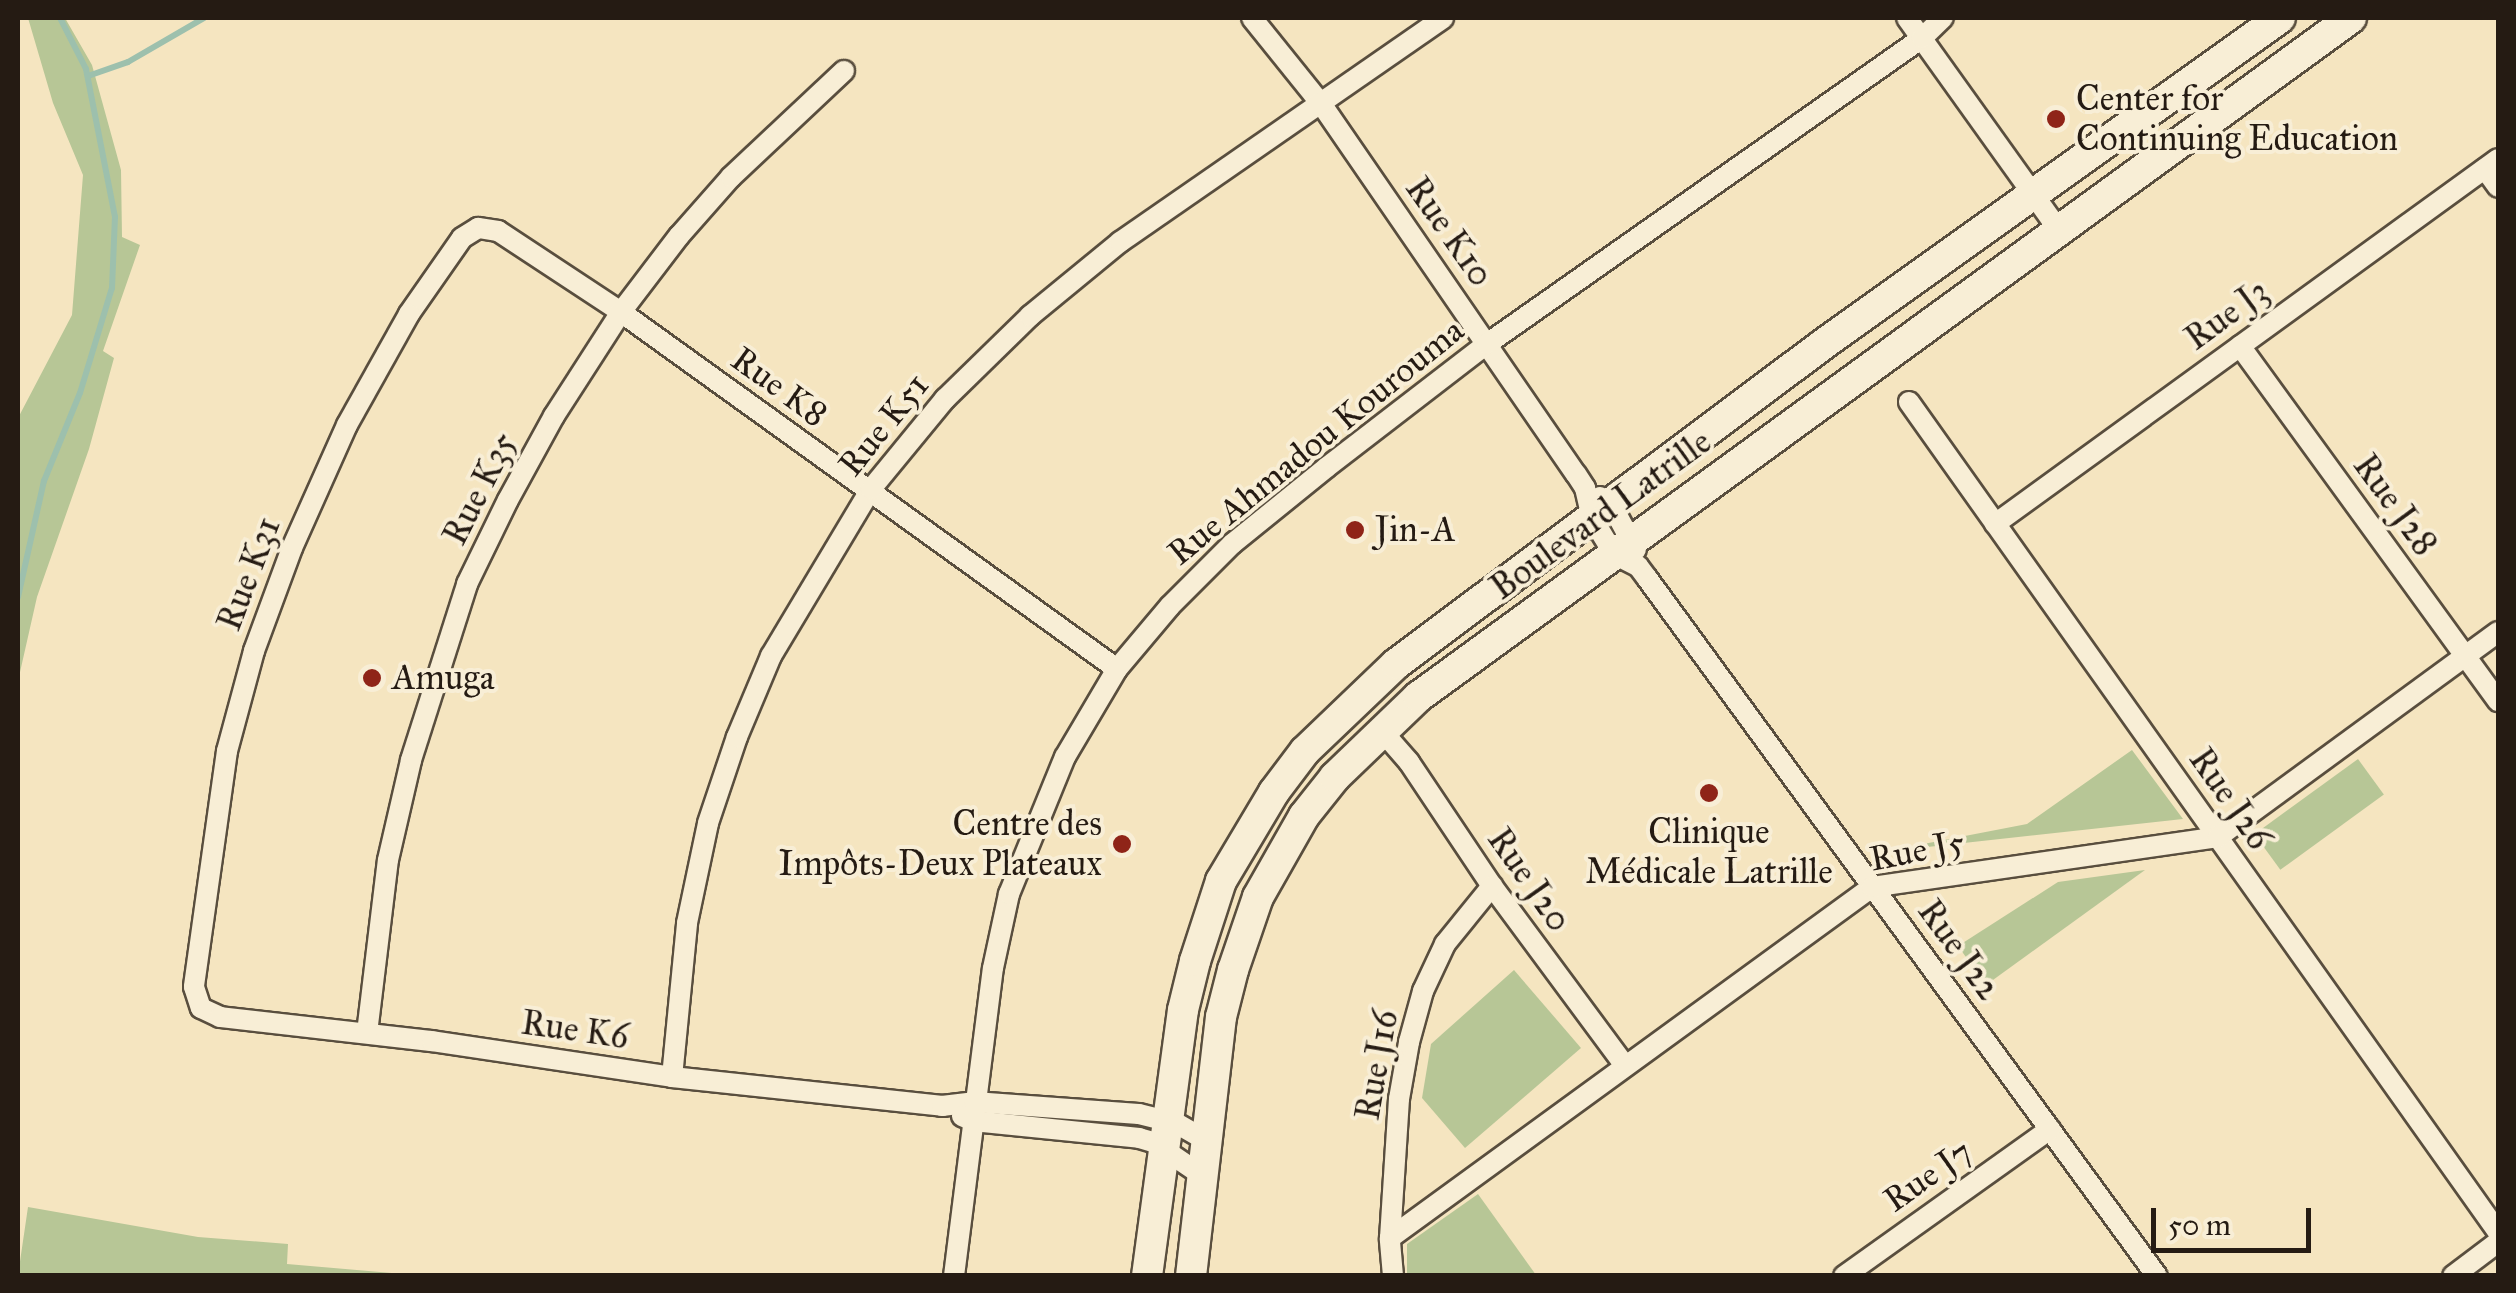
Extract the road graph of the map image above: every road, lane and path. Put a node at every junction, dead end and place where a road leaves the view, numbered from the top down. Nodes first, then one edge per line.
1 (1252, 18) edge
2 (1443, 18) edge
3 (1908, 18) edge
4 (1943, 18) edge
5 (2280, 18) edge
6 (2350, 18) edge
7 (1922, 38) junction
8 (844, 71) dead end
9 (1322, 105) junction
10 (2492, 164) edge
11 (2498, 187) edge
12 (2032, 195) junction
13 (498, 230) joint
14 (2059, 230) junction
15 (622, 312) junction
16 (1487, 344) junction
17 (2240, 346) junction
18 (1909, 402) dead end
19 (871, 489) junction
20 (1596, 504) junction
21 (1995, 524) junction
22 (1629, 554) junction
23 (2498, 632) edge
24 (2466, 656) junction
25 (1117, 669) junction
26 (2498, 702) edge
27 (1382, 731) junction
28 (2218, 837) junction
29 (1492, 886) junction
30 (1872, 886) junction
31 (201, 1008) joint
32 (367, 1034) junction
33 (1625, 1066) junction
34 (672, 1077) junction
35 (974, 1112) junction
36 (2050, 1129) junction
37 (1164, 1133) junction
38 (1207, 1141) junction
39 (1203, 1176) junction
40 (2498, 1232) edge
41 (1390, 1238) junction
42 (2498, 1242) edge
43 (2455, 1275) edge
44 (954, 1276) edge
45 (1147, 1276) edge
46 (1191, 1276) edge
47 (1393, 1276) edge
48 (1844, 1276) edge
49 (2157, 1276) edge

1 - 9 street, Rue K10
2 - 9 street, Rue K51
3 - 7 street
4 - 7 street, Rue Ahmadou Kourouma
5 - 12 main road, Boulevard Latrille
6 - 14 main road, Boulevard Latrille
7 - 12 street
7 - 16 street, Rue Ahmadou Kourouma
8 - 15 street, Rue K35
9 - 16 street, Rue K10
9 - 19 street, Rue K51
10 - 11 street
10 - 17 street, Rue J3
12 - 14 street
12 - 20 main road, Boulevard Latrille
13 - 15 street, Rue K8
13 - 31 street, Rue K31
14 - 22 main road, Boulevard Latrille
15 - 19 street, Rue K8
15 - 32 street, Rue K35
16 - 20 street, Rue K10
16 - 25 street, Rue Ahmadou Kourouma
17 - 21 street, Rue J3
17 - 24 street, Rue J28
18 - 21 street, Rue J26
19 - 25 street, Rue K8
19 - 34 street, Rue K51
20 - 22 street, Rue J22
20 - 37 main road, Boulevard Latrille
21 - 28 street, Rue J26
22 - 27 main road, Boulevard Latrille
22 - 30 street, Rue J22
23 - 24 street, Rue J5
24 - 26 street, Rue J28
24 - 28 street, Rue J5
25 - 35 street, Rue Ahmadou Kourouma
27 - 29 street, Rue J20
27 - 38 main road, Boulevard Latrille
28 - 30 street, Rue J5
28 - 40 street, Rue J26
29 - 33 street, Rue J20
29 - 41 street, Rue J16
30 - 33 street, Rue J5
30 - 36 street, Rue J22
31 - 32 street, Rue K6
32 - 34 street, Rue K6
33 - 41 street, Rue J5
34 - 35 street, Rue K6
35 - 37 street, Rue K6
35 - 44 street, Rue Ahmadou Kourouma
36 - 48 street, Rue J7
36 - 49 street, Rue J22
37 - 38 street, Rue K6
37 - 39 street
37 - 45 main road, Boulevard Latrille
38 - 39 main road, Boulevard Latrille
39 - 46 main road, Boulevard Latrille
41 - 47 street, Rue J16
42 - 43 street

